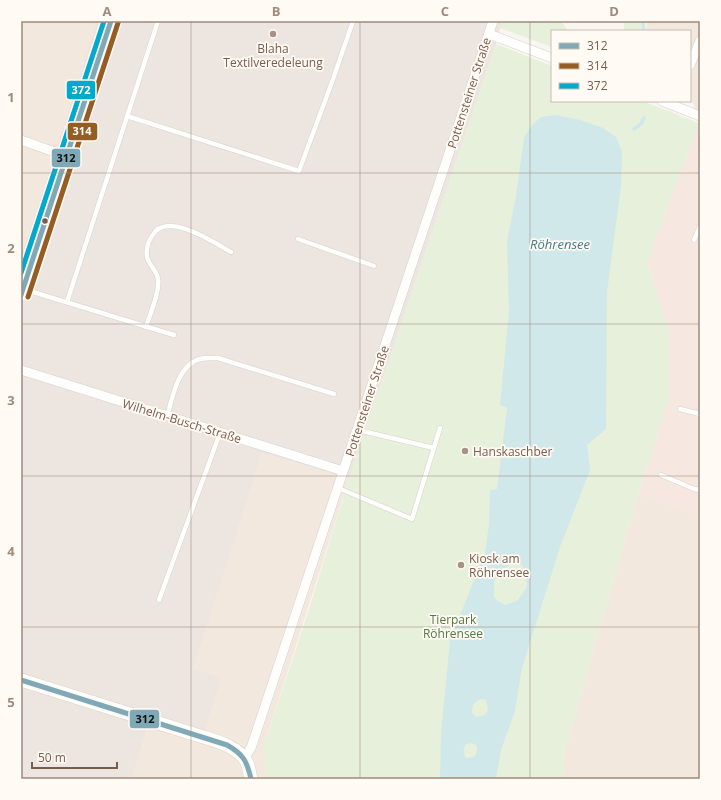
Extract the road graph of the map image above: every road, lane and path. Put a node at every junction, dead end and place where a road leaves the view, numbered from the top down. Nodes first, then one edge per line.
1 (111, 21) edge
2 (158, 21) edge
3 (353, 21) edge
4 (492, 21) edge
5 (488, 34) junction
6 (700, 41) edge
7 (551, 58) edge
8 (691, 63) edge
9 (674, 103) edge
10 (127, 116) junction
11 (700, 116) edge
12 (21, 140) edge
13 (66, 156) junction
14 (700, 226) edge
15 (298, 239) dead end
16 (694, 240) dead end
17 (231, 252) dead end
18 (374, 266) dead end
19 (22, 292) edge
20 (67, 302) junction
21 (146, 327) junction
22 (174, 335) dead end
23 (21, 370) edge
24 (334, 394) dead end
25 (680, 409) dead end
26 (700, 414) edge
27 (167, 416) junction
28 (440, 428) dead end
29 (358, 430) junction
30 (220, 432) junction
31 (434, 448) junction
32 (343, 472) junction
33 (661, 475) dead end
34 (338, 488) junction
35 (700, 490) edge
36 (159, 600) dead end
37 (21, 680) edge
38 (244, 758) junction
39 (251, 779) edge

1 - 13 street
2 - 10 lane
3 - 10 lane
4 - 5 street, Pottensteiner Straße
5 - 7 street
5 - 29 street, Pottensteiner Straße
6 - 8 street
9 - 11 street
10 - 20 lane
12 - 13 street
13 - 19 street
14 - 16 lane
15 - 18 lane
17 - 21 lane
19 - 20 lane
20 - 21 lane
21 - 22 lane
23 - 27 street, Wilhelm-Busch-Straße
24 - 27 lane
25 - 26 lane
27 - 30 street, Wilhelm-Busch-Straße
28 - 31 lane
29 - 31 lane
29 - 32 street, Pottensteiner Straße
30 - 32 street, Wilhelm-Busch-Straße
30 - 36 lane
31 - 34 lane
32 - 34 street, Pottensteiner Straße
33 - 35 lane
34 - 38 street, Pottensteiner Straße
37 - 38 main road
38 - 39 main road

